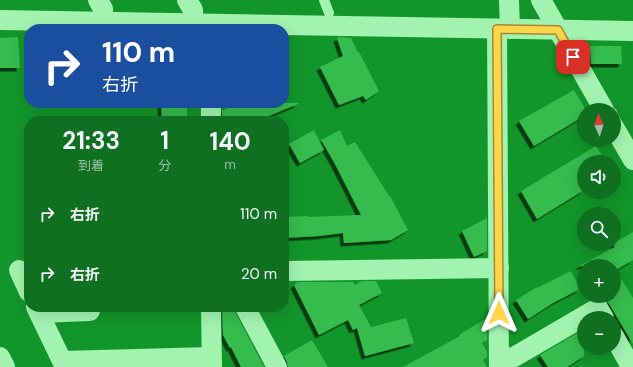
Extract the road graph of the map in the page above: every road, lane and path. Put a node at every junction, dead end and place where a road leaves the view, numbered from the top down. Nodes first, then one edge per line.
1 (509, 0) edge
2 (541, 0) edge
3 (102, 12) edge
4 (328, 15) edge
5 (198, 18) edge
6 (0, 20) edge
7 (504, 29) junction
8 (558, 30) junction
9 (633, 31) edge
10 (600, 103) edge
11 (621, 139) edge
12 (633, 160) edge
13 (499, 268) junction
14 (19, 270) dead end
15 (289, 271) edge
16 (24, 281) edge
17 (39, 312) edge
18 (211, 312) edge
19 (248, 312) edge
20 (577, 320) edge
21 (621, 349) edge
22 (0, 357) edge
23 (503, 360) edge
24 (212, 362) edge
25 (5, 367) edge
26 (276, 367) edge
27 (631, 367) edge

1 - 7 street
2 - 8 street
3 - 5 street
3 - 6 street
4 - 5 street
4 - 7 street
7 - 8 street
7 - 13 street
8 - 9 street
8 - 10 street
11 - 12 street
13 - 15 street
13 - 23 street
14 - 16 street
17 - 24 street
18 - 24 street
19 - 26 street
20 - 23 street
21 - 27 street
22 - 25 street

